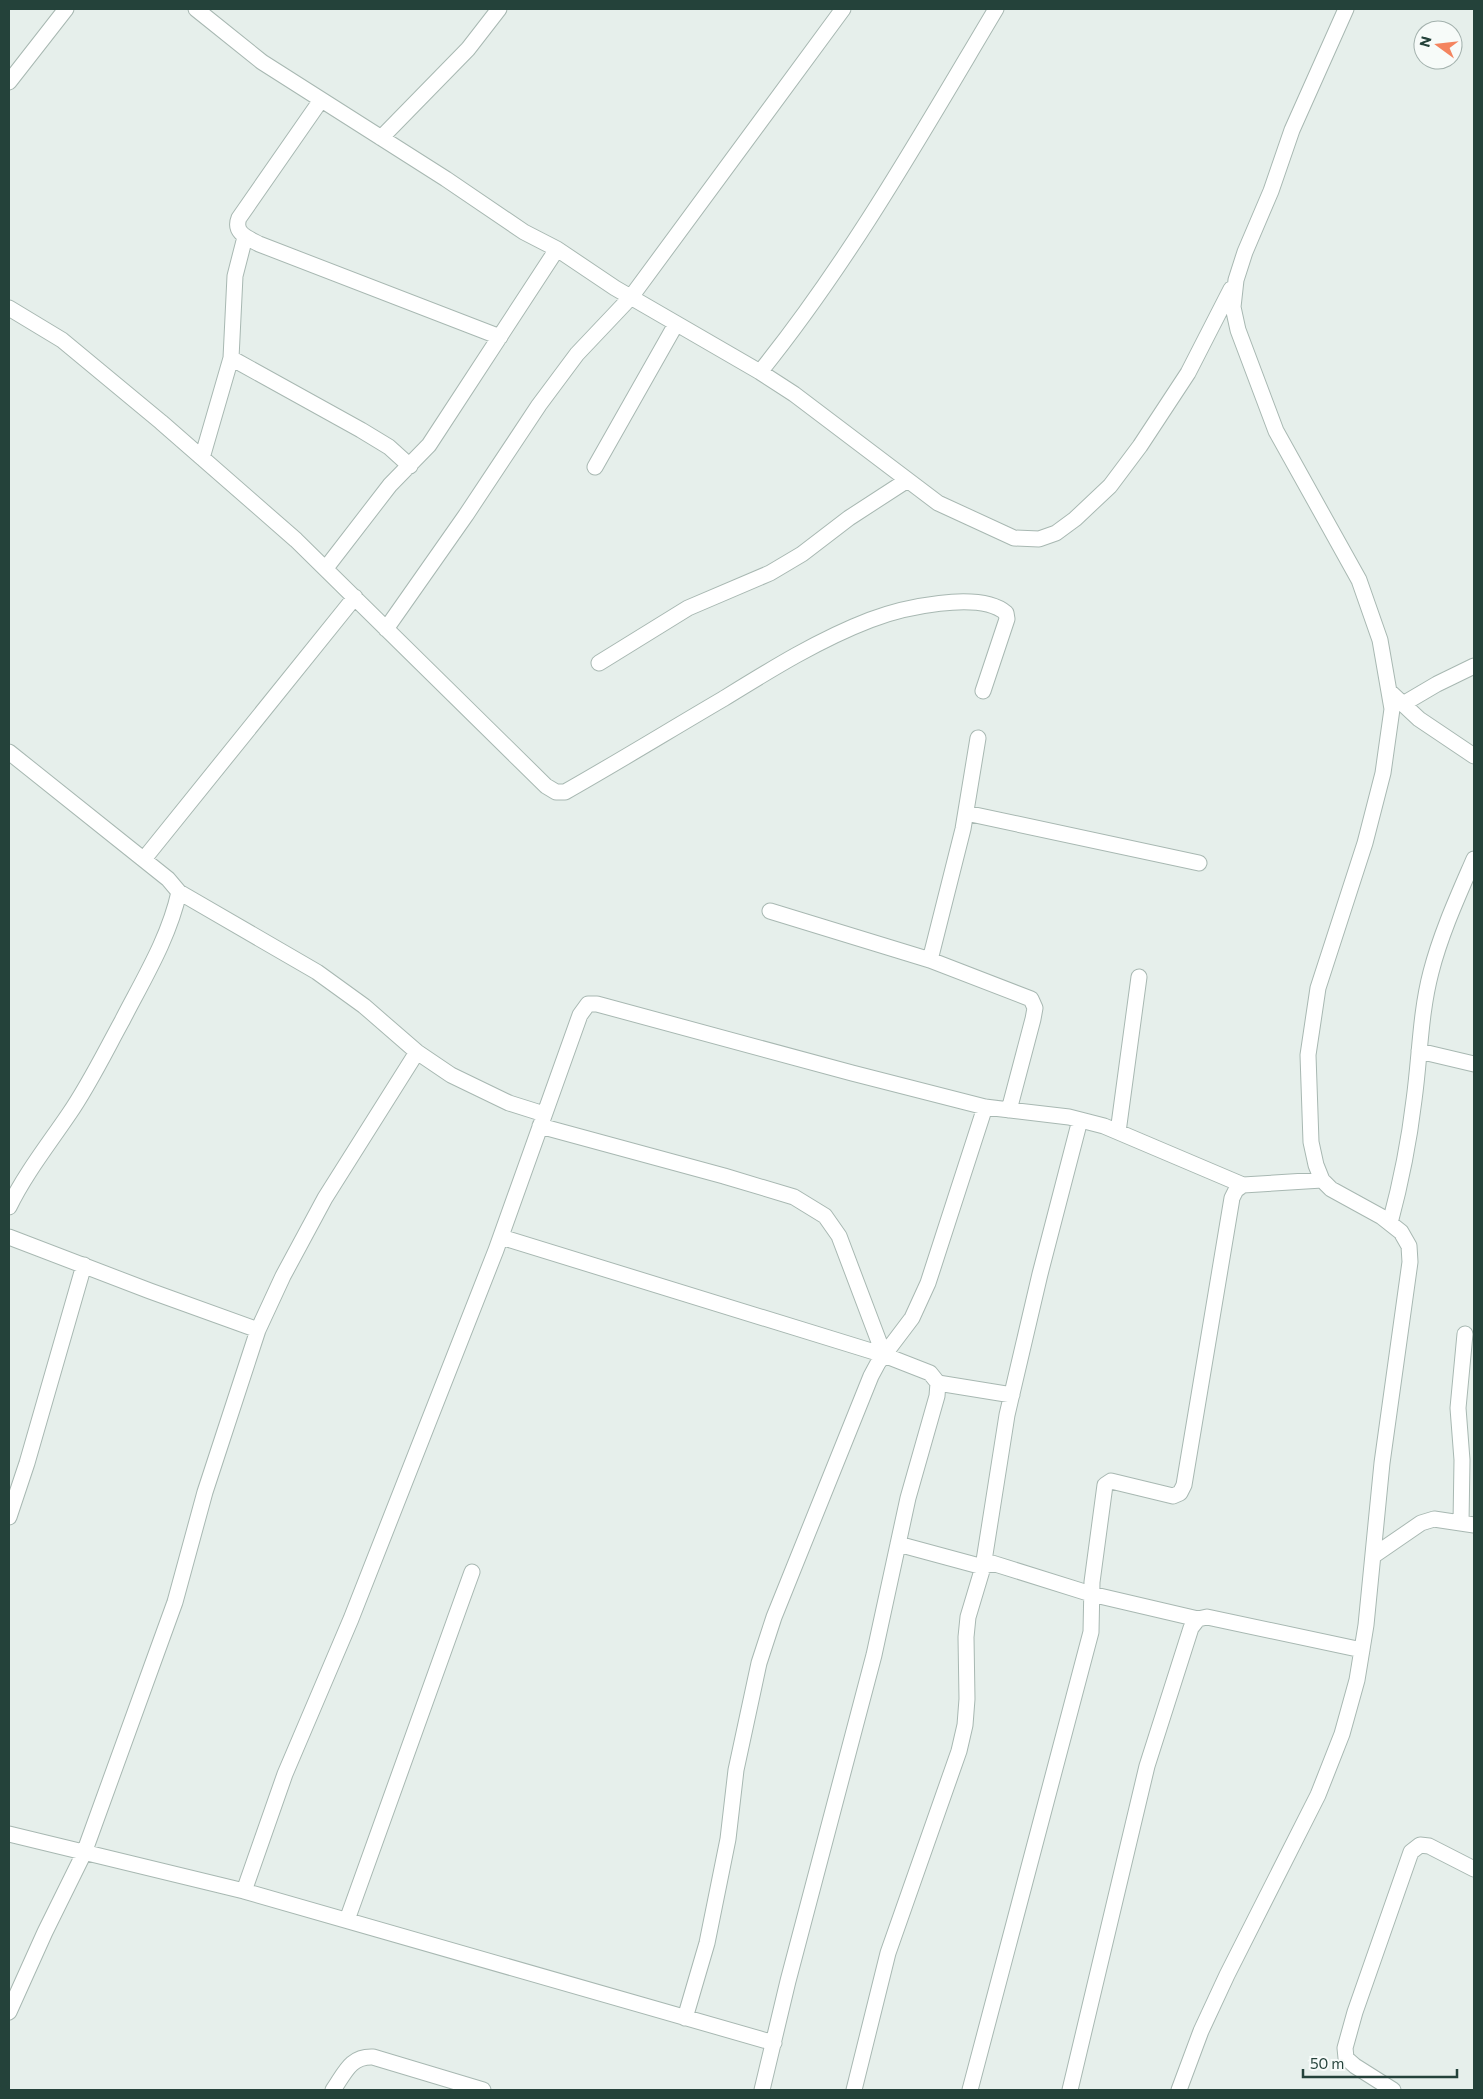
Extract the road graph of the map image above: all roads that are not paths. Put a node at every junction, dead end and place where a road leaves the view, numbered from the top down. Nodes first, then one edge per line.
1 (66, 9) edge
2 (196, 9) edge
3 (499, 9) edge
4 (843, 9) edge
5 (996, 9) edge
6 (1346, 9) edge
7 (9, 82) edge
8 (322, 100) junction
9 (381, 138) junction
10 (245, 237) junction
11 (557, 249) junction
12 (1236, 280) junction
13 (632, 298) junction
14 (9, 308) edge
15 (676, 324) junction
16 (500, 337) junction
17 (231, 358) junction
18 (760, 372) junction
19 (202, 458) junction
20 (410, 466) junction
21 (595, 467) dead end
22 (906, 481) junction
23 (326, 568) junction
24 (355, 597) junction
25 (386, 629) junction
26 (599, 663) dead end
27 (1474, 666) edge
28 (983, 691) dead end
29 (1397, 707) junction
30 (978, 738) dead end
31 (9, 752) edge
32 (1474, 756) edge
33 (966, 813) junction
34 (1474, 858) edge
35 (144, 859) junction
36 (1199, 864) dead end
37 (179, 892) junction
38 (770, 911) dead end
39 (930, 960) junction
40 (1138, 977) dead end
41 (1418, 1051) junction
42 (417, 1052) junction
43 (1474, 1064) edge
44 (986, 1107) junction
45 (1009, 1110) junction
46 (542, 1120) junction
47 (1080, 1120) junction
48 (1118, 1132) junction
49 (1322, 1180) junction
50 (1244, 1185) junction
51 (9, 1207) edge
52 (1390, 1223) junction
53 (9, 1237) edge
54 (501, 1237) junction
55 (84, 1266) junction
56 (258, 1330) junction
57 (1464, 1334) dead end
58 (884, 1355) junction
59 (938, 1383) junction
60 (1012, 1395) junction
61 (10, 1511) edge
62 (1468, 1524) edge
63 (898, 1544) junction
64 (1373, 1556) junction
65 (984, 1567) junction
66 (472, 1572) dead end
67 (1092, 1594) junction
68 (1198, 1619) junction
69 (1362, 1650) junction
70 (9, 1834) edge
71 (84, 1853) junction
72 (1474, 1869) edge
73 (244, 1891) junction
74 (347, 1920) junction
75 (9, 2012) edge
76 (685, 2018) junction
77 (774, 2043) junction
78 (333, 2090) edge
79 (482, 2090) edge
80 (762, 2090) edge
81 (854, 2090) edge
82 (970, 2090) edge
83 (1070, 2090) edge
84 (1179, 2090) edge
85 (1393, 2090) edge

1 - 7 street
2 - 8 street
3 - 9 street
4 - 13 street
5 - 18 street
6 - 12 street
8 - 9 street
8 - 10 street
9 - 11 street
10 - 16 street
10 - 17 street
11 - 13 street
11 - 16 street
12 - 22 street
12 - 29 street
13 - 15 street
13 - 25 street
14 - 19 street
15 - 18 street
15 - 21 street
16 - 20 street
17 - 19 street
17 - 20 street
18 - 22 street
19 - 23 street
20 - 23 street
22 - 26 street
23 - 24 street
24 - 25 street
24 - 35 street
25 - 28 street
27 - 29 street
29 - 32 street
29 - 49 street
30 - 33 street
31 - 35 street
33 - 36 street
33 - 39 street
34 - 41 street
35 - 37 street
37 - 42 street
37 - 51 street
38 - 39 street
39 - 45 street
40 - 48 street
41 - 43 street
41 - 52 street
42 - 46 street
42 - 56 street
44 - 45 street
44 - 46 street
44 - 58 street
45 - 47 street
46 - 54 street
46 - 58 street
47 - 48 street
47 - 60 street
48 - 50 street
49 - 50 street
49 - 52 street
50 - 67 street
52 - 64 street
53 - 55 street
54 - 58 street
54 - 73 street
55 - 56 street
55 - 61 street
56 - 71 street
57 - 62 street
58 - 59 street
58 - 76 street
59 - 60 street
59 - 63 street
60 - 65 street
62 - 64 street
63 - 65 street
63 - 77 street
64 - 69 street
65 - 67 street
65 - 81 street
66 - 74 street
67 - 68 street
67 - 82 street
68 - 69 street
68 - 83 street
69 - 84 street
70 - 71 street
71 - 73 street
71 - 75 street
72 - 85 street
73 - 74 street
74 - 76 street
76 - 77 street
77 - 80 street
78 - 79 street

